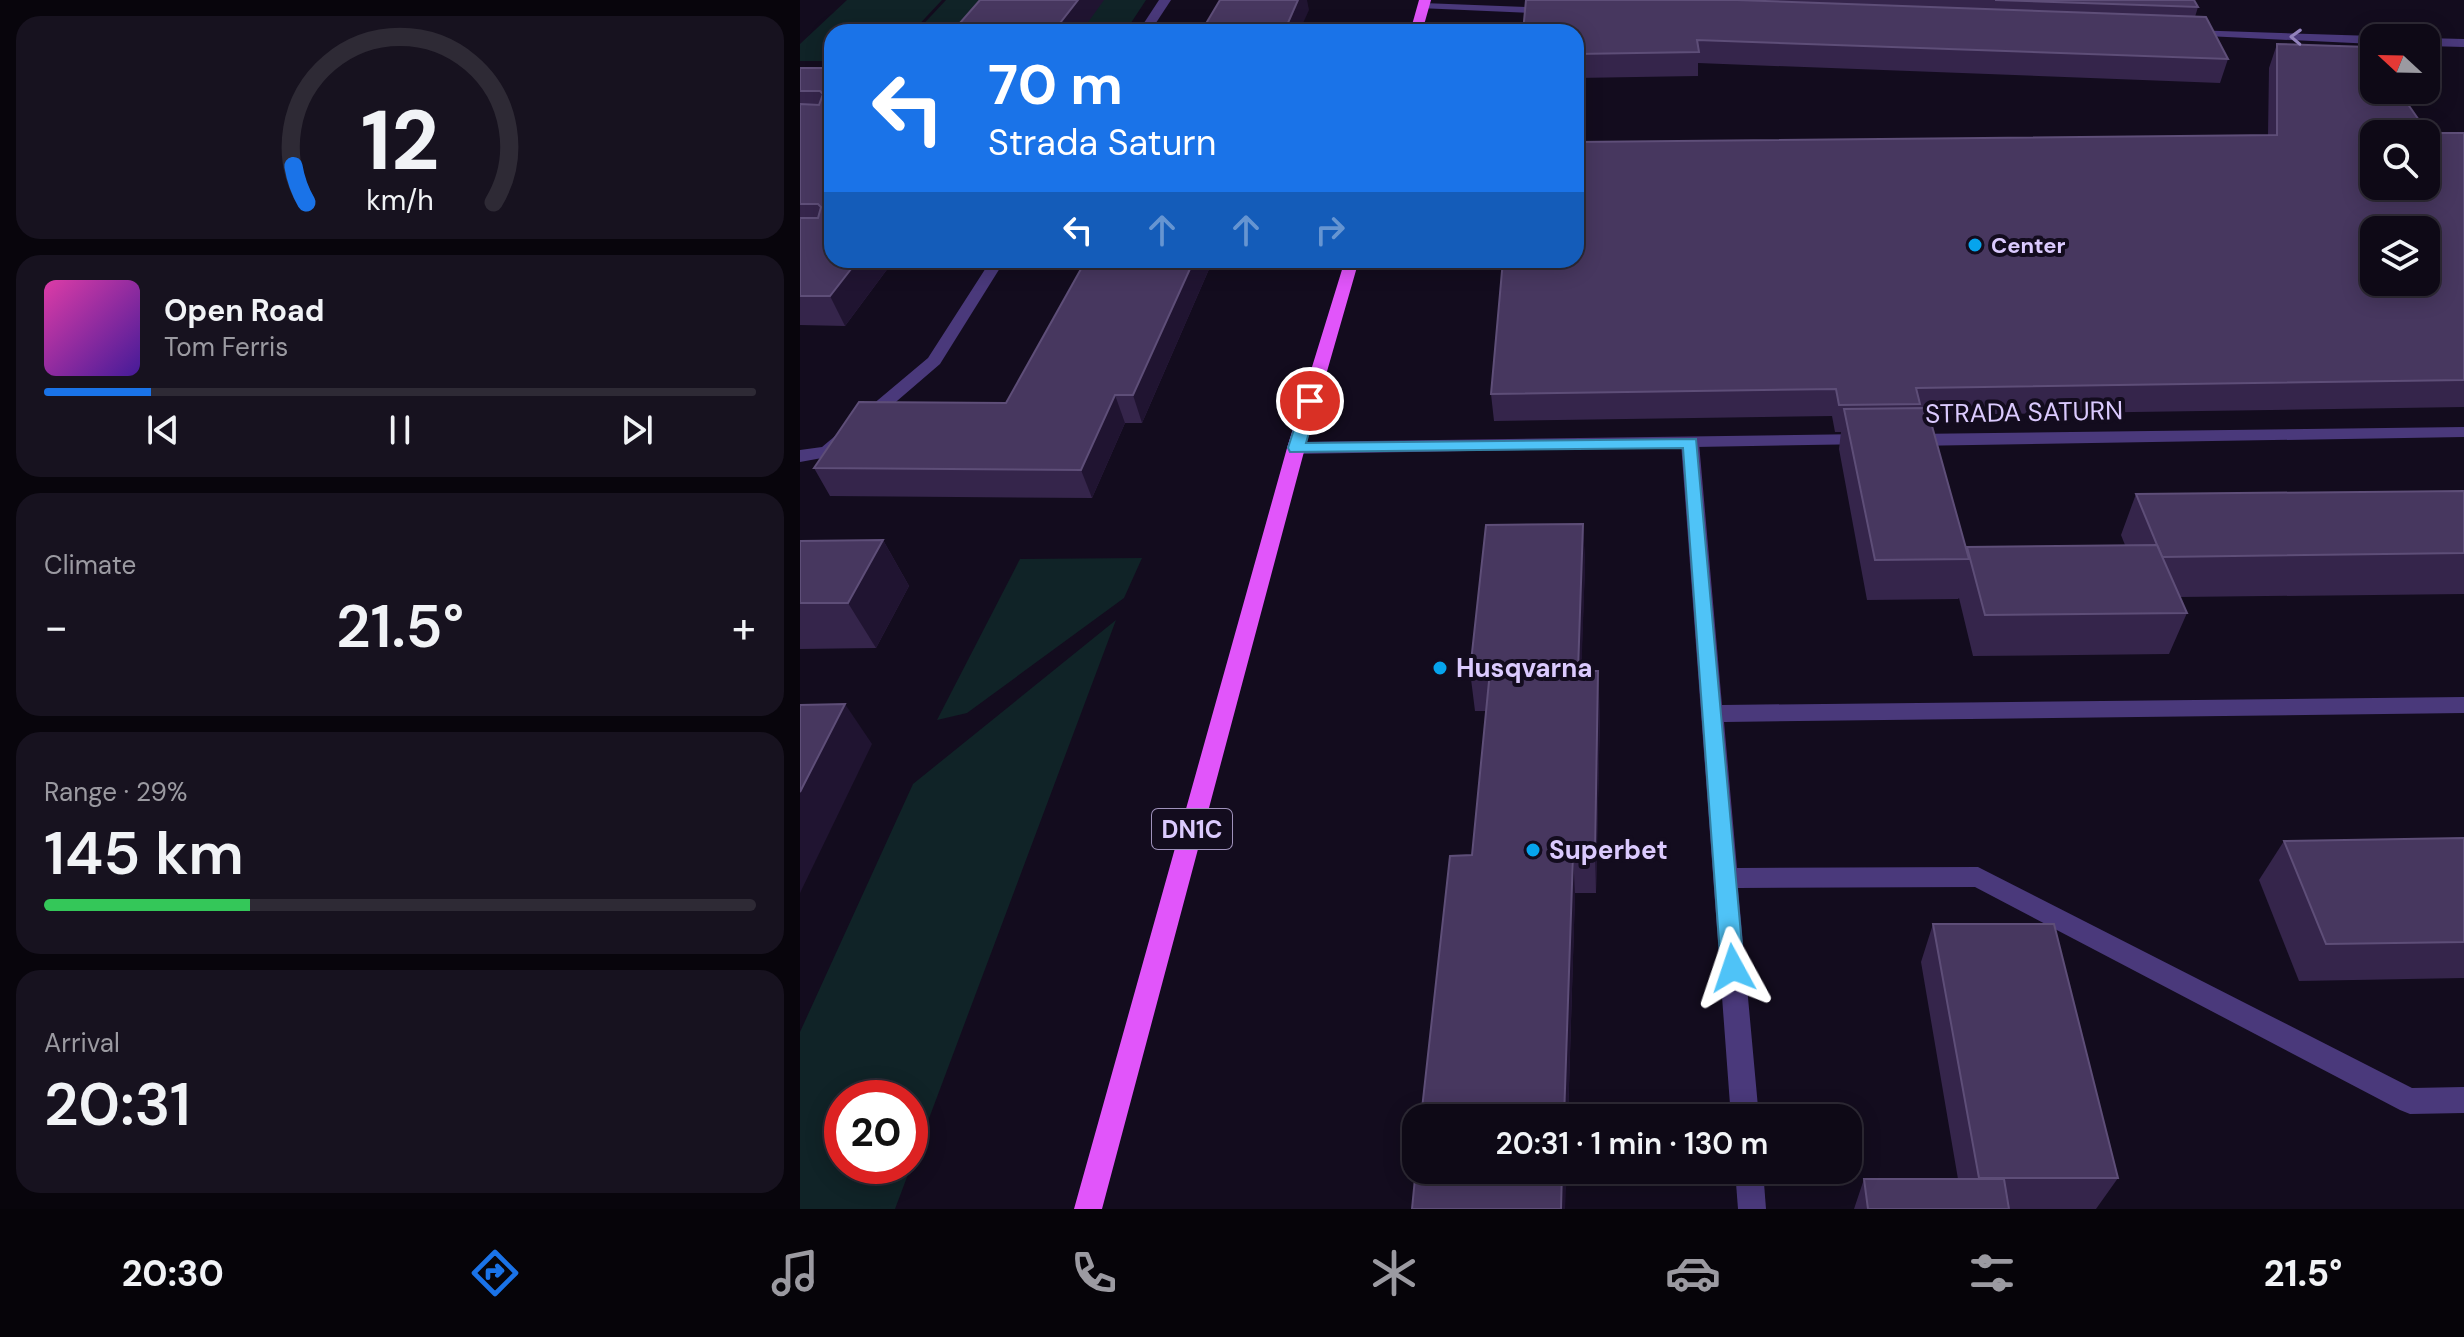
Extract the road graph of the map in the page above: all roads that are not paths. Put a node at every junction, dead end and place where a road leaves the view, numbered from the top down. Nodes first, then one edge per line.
1 (1165, 0) edge
2 (1424, 3) edge
3 (1565, 11) edge
4 (1149, 24) edge
5 (1418, 24) edge
6 (2172, 33) edge
7 (2360, 40) edge
8 (2440, 42) edge
9 (2464, 43) edge
10 (993, 268) edge
11 (1350, 268) edge
12 (2464, 432) edge
13 (1690, 443) junction
14 (1296, 448) junction
15 (800, 456) edge
16 (2464, 705) edge
17 (1712, 714) junction
18 (1726, 878) junction
19 (2464, 1100) edge
20 (1744, 1104) edge
21 (1750, 1184) edge
22 (1088, 1209) edge
23 (1752, 1209) edge

1 - 4 street
2 - 3 street
2 - 5 main road
7 -> 6 street
8 - 9 street
10 - 15 street
11 - 14 main road, DN1C
12 - 13 street, STRADA SATURN
13 - 14 street, STRADA SATURN
13 - 17 street
14 - 22 main road, DN1C
16 - 17 street
17 - 18 street
18 - 19 street
18 - 20 street
21 - 23 street

